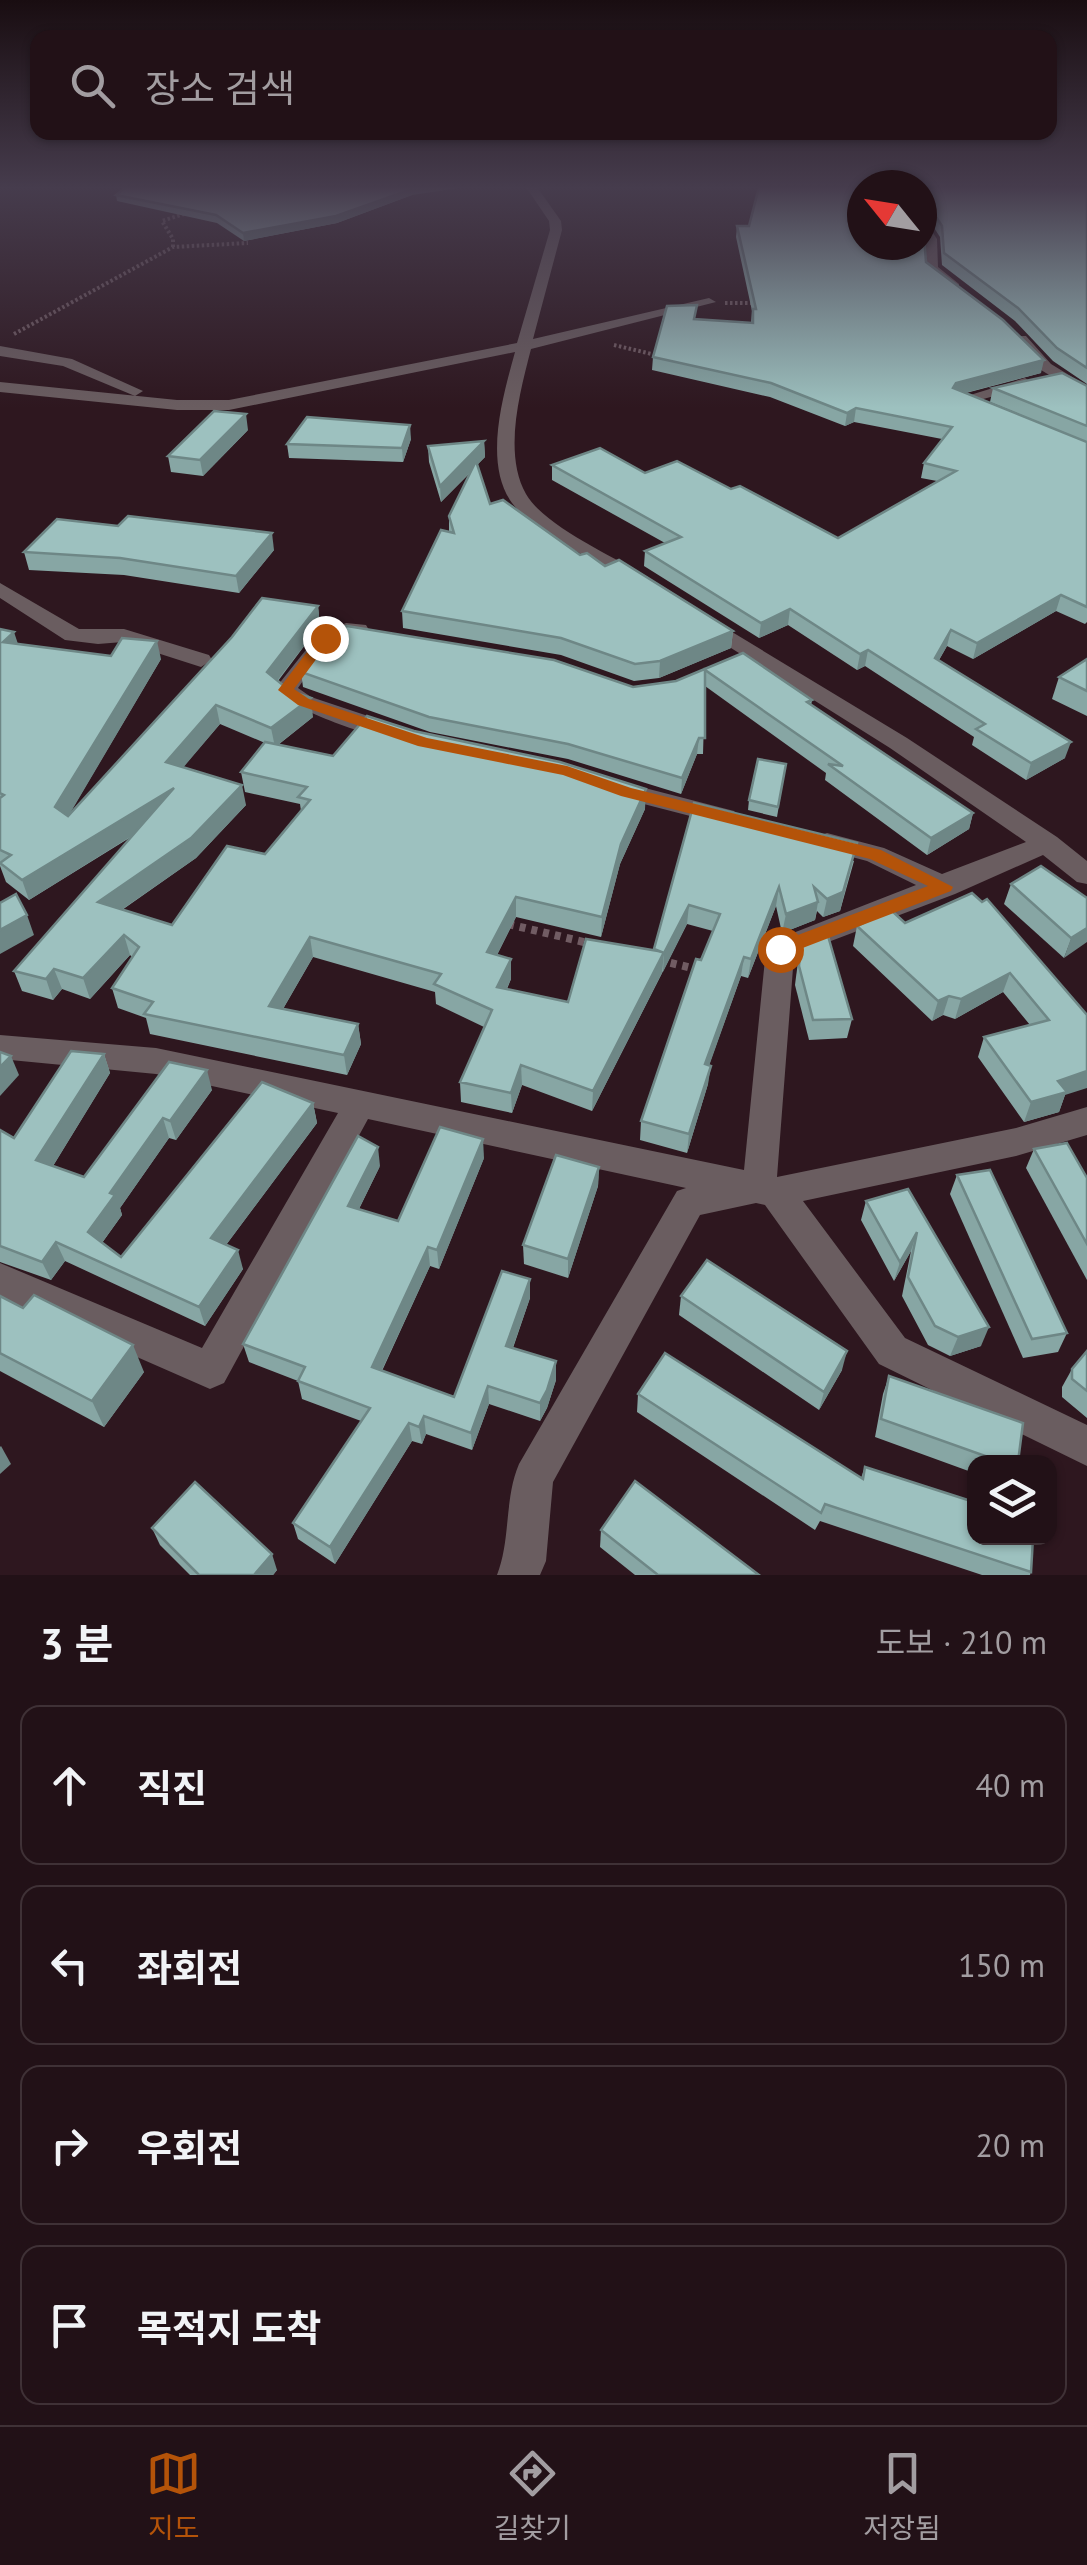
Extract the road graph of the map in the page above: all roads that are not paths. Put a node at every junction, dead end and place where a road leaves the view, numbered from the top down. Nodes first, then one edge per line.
1 (548, 260) edge
2 (931, 260) edge
3 (965, 296) edge
4 (709, 302) road end
5 (1008, 327) edge
6 (524, 346) junction
7 (0, 351) edge
8 (1059, 377) junction
9 (4, 385) edge
10 (1087, 393) edge
11 (177, 405) junction
12 (1004, 420) edge
13 (0, 589) edge
14 (656, 590) edge
15 (688, 611) edge
16 (382, 635) edge
17 (753, 651) junction
18 (201, 660) dead end
19 (718, 666) edge
20 (424, 742) edge
21 (597, 782) edge
22 (741, 821) edge
23 (798, 835) edge
24 (1048, 843) junction
25 (1085, 871) edge
26 (944, 887) junction
27 (0, 1047) edge
28 (359, 1106) junction
29 (1087, 1122) edge
30 (768, 1189) junction
31 (0, 1280) edge
32 (1087, 1446) edge
33 (518, 1575) edge

1 - 6 street
2 - 3 street
4 - 6 street
5 - 8 street
6 - 11 street
6 - 14 street
7 - 11 street
8 - 10 street
8 - 12 street
9 - 11 street
13 - 18 street
15 - 17 street
16 - 20 street
17 - 19 street
17 - 24 street
21 - 22 street
23 - 26 street
24 - 25 street
24 - 26 street
26 - 30 street
27 - 28 street
28 - 30 street
28 - 31 street
29 - 30 street
30 - 32 street
30 - 33 street

